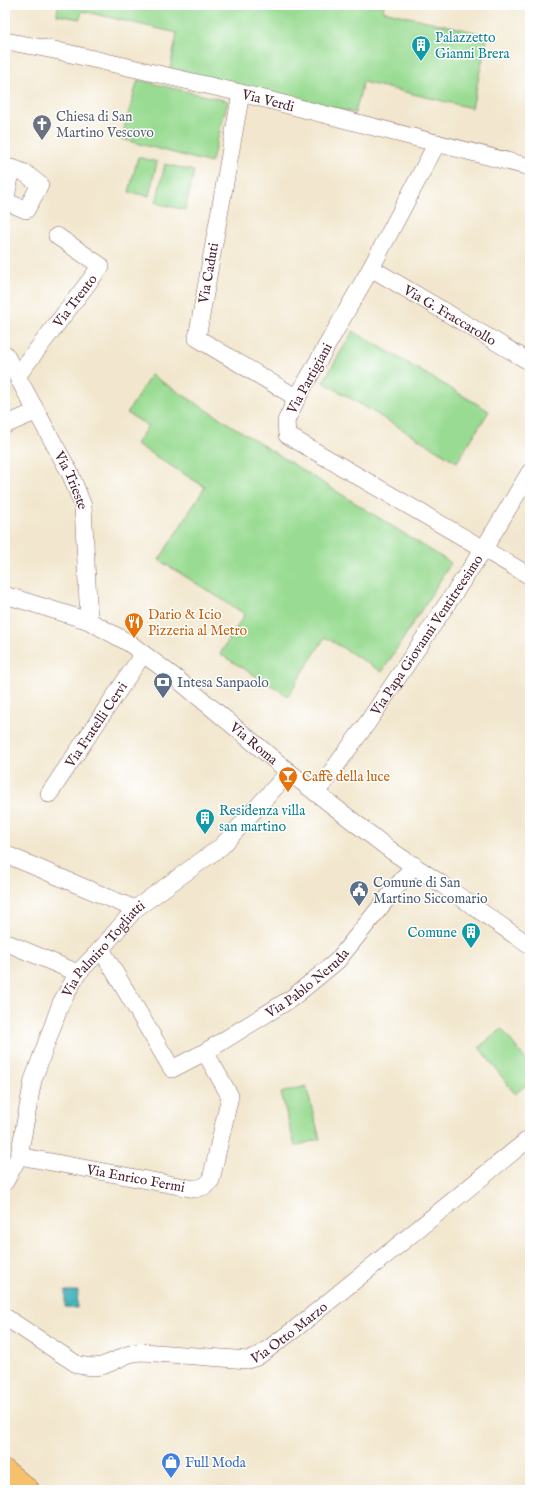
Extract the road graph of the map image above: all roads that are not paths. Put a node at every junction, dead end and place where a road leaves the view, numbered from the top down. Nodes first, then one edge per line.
1 (5, 41) edge
2 (241, 93) junction
3 (437, 143) junction
4 (530, 167) edge
5 (57, 236) dead end
6 (371, 268) junction
7 (5, 354) edge
8 (530, 362) edge
9 (17, 376) junction
10 (297, 398) junction
11 (36, 412) junction
12 (5, 425) edge
13 (530, 472) edge
14 (483, 550) junction
15 (530, 576) edge
16 (5, 595) edge
17 (89, 621) junction
18 (143, 654) junction
19 (289, 772) junction
20 (316, 793) junction
21 (49, 794) dead end
22 (5, 854) edge
23 (414, 865) junction
24 (135, 909) junction
25 (5, 942) edge
26 (530, 946) edge
27 (101, 949) junction
28 (78, 973) junction
29 (205, 1052) junction
30 (530, 1138) edge
31 (19, 1156) junction
32 (5, 1182) edge
33 (5, 1317) edge
34 (5, 1470) edge
35 (5, 1485) edge
36 (11, 1490) edge
37 (29, 1490) edge

1 - 2 street, Via Verdi
2 - 3 street, Via Verdi
2 - 10 street, Via Caduti
3 - 4 street, Via Verdi
3 - 6 street, Via Partigiani
5 - 9 street, Via Trento
6 - 8 street, Via G. Fraccarollo
6 - 10 street, Via Partigiani
7 - 9 street, Via Trieste
9 - 11 street, Via Trieste
10 - 14 street, Via Partigiani
11 - 12 street
11 - 17 street, Via Trieste
13 - 14 street, Via Papa Giovanni Ventitreesimo
14 - 15 street
14 - 20 street, Via Papa Giovanni Ventitreesimo
16 - 17 street, Via Roma
17 - 18 street, Via Roma
18 - 19 street, Via Roma
18 - 21 street, Via Fratelli Cervi
19 - 20 street, Via Roma
19 - 24 street, Via Palmiro Togliatti
20 - 23 street, Via Roma
22 - 24 street
23 - 26 street, Via Roma
23 - 29 street, Via Pablo Neruda
24 - 27 street, Via Palmiro Togliatti
25 - 28 street
27 - 28 street, Via Palmiro Togliatti
27 - 29 street, Via Pablo Neruda
28 - 31 street, Via Palmiro Togliatti
29 - 31 street, Via Enrico Fermi
30 - 33 street, Via Otto Marzo
31 - 32 street, Via Palmiro Togliatti
34 - 37 main road
35 - 36 main road

